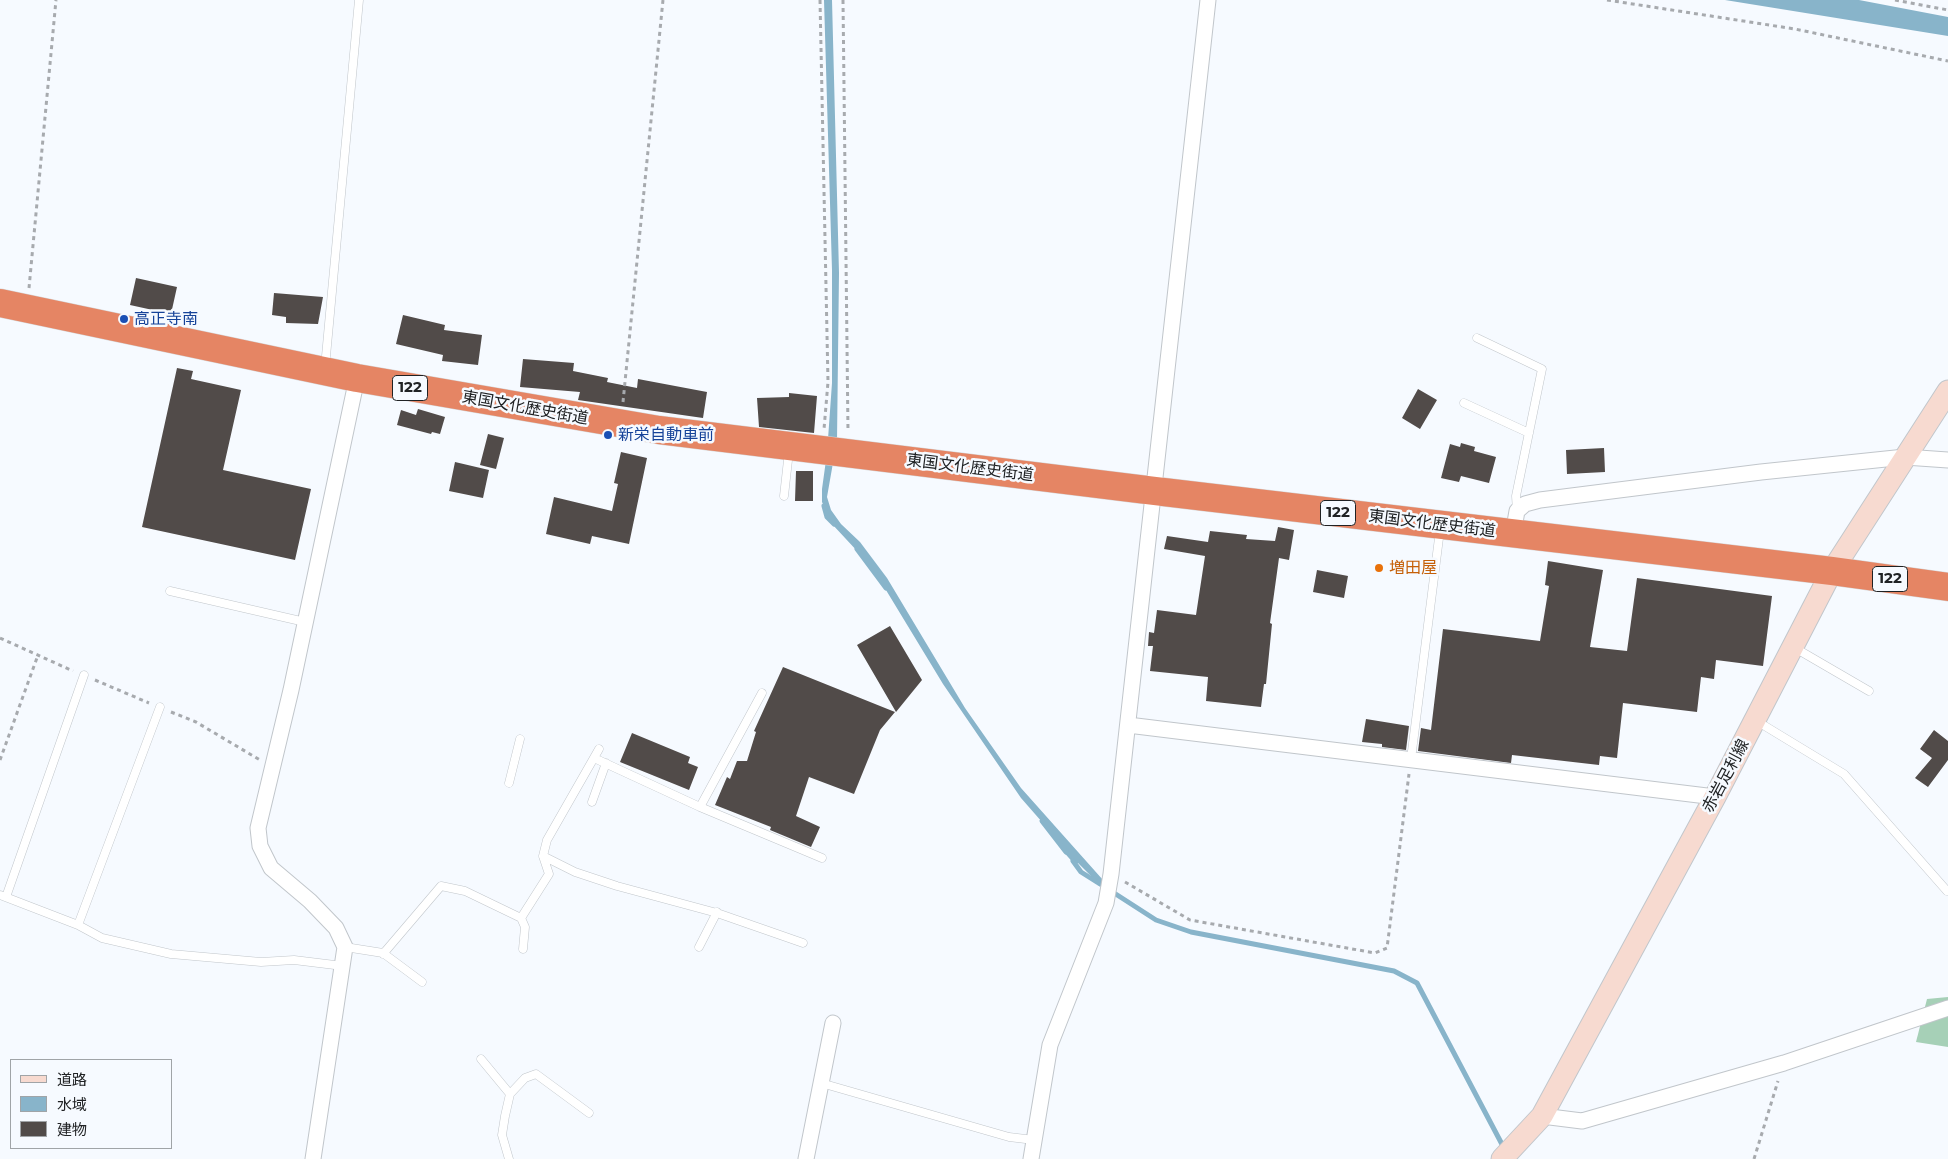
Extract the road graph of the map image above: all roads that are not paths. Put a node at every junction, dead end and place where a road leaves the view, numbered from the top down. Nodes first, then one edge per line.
1 (358, 0) edge
2 (1208, 0) edge
3 (0, 303) edge
4 (1477, 338) dead end
5 (324, 372) junction
6 (357, 378) junction
7 (1948, 391) edge
8 (1464, 403) dead end
9 (1529, 433) junction
10 (790, 445) junction
11 (1904, 457) junction
12 (1948, 460) edge
13 (1155, 491) junction
14 (784, 496) dead end
15 (1515, 522) junction
16 (1441, 525) junction
17 (1832, 571) junction
18 (1948, 587) edge
19 (170, 591) dead end
20 (306, 622) junction
21 (1793, 647) junction
22 (84, 675) road end
23 (1869, 690) dead end
24 (762, 693) dead end
25 (160, 707) road end
26 (1755, 720) junction
27 (1128, 725) junction
28 (520, 739) dead end
29 (599, 749) dead end
30 (594, 758) junction
31 (1411, 759) junction
32 (606, 763) junction
33 (509, 783) dead end
34 (1716, 797) junction
35 (592, 802) dead end
36 (700, 807) junction
37 (543, 856) junction
38 (822, 858) dead end
39 (1947, 892) edge
40 (3, 896) edge
41 (717, 912) junction
42 (522, 918) junction
43 (78, 925) junction
44 (803, 942) dead end
45 (345, 947) junction
46 (699, 947) dead end
47 (523, 949) dead end
48 (383, 954) junction
49 (343, 966) junction
50 (422, 982) dead end
51 (1948, 1008) edge
52 (833, 1023) dead end
53 (481, 1059) dead end
54 (821, 1083) junction
55 (510, 1094) junction
56 (589, 1113) dead end
57 (1542, 1116) junction
58 (1034, 1140) junction
59 (313, 1159) edge
60 (509, 1159) edge
61 (806, 1159) edge
62 (1030, 1159) edge
63 (1502, 1159) edge

1 - 5 lane
2 - 13 street
3 - 5 highway, 東国文化歴史街道 / 122
4 - 9 lane
5 - 6 highway, 東国文化歴史街道 / 122
6 - 10 highway, 東国文化歴史街道 / 122
6 - 20 street
7 - 11 main road, 赤岩足利線
8 - 9 lane
9 - 15 lane
10 - 13 highway, 東国文化歴史街道 / 122
10 - 14 lane
11 - 12 street
11 - 15 street
11 - 17 main road, 赤岩足利線
13 - 16 highway, 東国文化歴史街道 / 122
13 - 27 street
15 - 16 highway, 東国文化歴史街道 / 122
15 - 17 highway, 東国文化歴史街道 / 122
16 - 31 lane
17 - 18 highway, 東国文化歴史街道 / 122
17 - 21 main road, 赤岩足利線
19 - 20 lane
20 - 45 street
21 - 23 lane
21 - 26 main road, 赤岩足利線
22 - 40 lane
24 - 36 lane
25 - 43 lane
26 - 34 main road, 赤岩足利線
26 - 39 lane
27 - 31 street
27 - 58 street
28 - 33 lane
29 - 30 lane
30 - 32 lane
30 - 37 lane
31 - 34 street
32 - 35 lane
32 - 36 lane
34 - 57 main road, 赤岩足利線
36 - 38 lane
37 - 41 lane
37 - 42 lane
40 - 43 lane
41 - 44 lane
41 - 46 lane
42 - 47 lane
42 - 48 lane
43 - 49 lane
45 - 48 lane
45 - 49 street
48 - 50 lane
49 - 59 street
51 - 57 street
52 - 54 street
53 - 55 lane
54 - 58 lane
54 - 61 street
55 - 56 lane
55 - 60 lane
57 - 63 main road, 赤岩足利線
58 - 62 street

